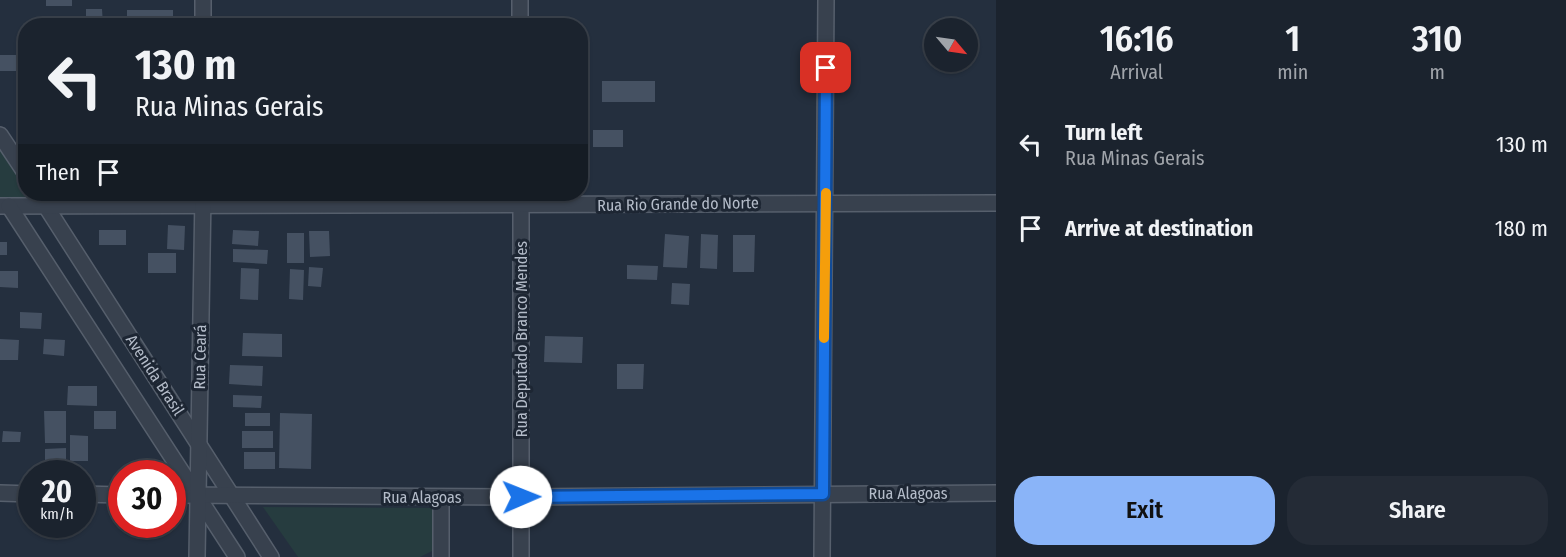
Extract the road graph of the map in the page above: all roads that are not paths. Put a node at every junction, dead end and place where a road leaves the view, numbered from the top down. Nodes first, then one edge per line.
1 (202, 0) edge
2 (520, 0) edge
3 (826, 0) edge
4 (202, 18) edge
5 (520, 18) edge
6 (0, 135) edge
7 (18, 162) edge
8 (588, 200) edge
9 (36, 201) edge
10 (43, 201) edge
11 (203, 201) edge
12 (521, 201) edge
13 (826, 202) junction
14 (996, 203) edge
15 (4, 206) edge
16 (198, 443) junction
17 (0, 493) edge
18 (996, 493) edge
19 (18, 494) edge
20 (823, 494) junction
21 (186, 495) edge
22 (197, 495) junction
23 (230, 496) junction
24 (441, 497) junction
25 (521, 497) junction
26 (197, 557) edge
27 (237, 557) edge
28 (271, 557) edge
29 (441, 557) edge
30 (521, 557) edge
31 (822, 557) edge

1 - 4 street
2 - 5 street
3 - 13 street
6 - 7 street
8 - 13 street, Rua Rio Grande do Norte
9 - 15 street, Rua Rio Grande do Norte
10 - 16 street, Avenida Brasil
11 - 16 street, Rua Ceará
12 - 25 street, Rua Deputado Branco Mendes
13 - 14 street, Rua Rio Grande do Norte
13 - 20 street
15 - 22 street, Avenida Brasil
16 - 22 street, Rua Ceará
16 - 23 street, Avenida Brasil
17 - 19 street
18 - 20 street, Rua Alagoas
20 - 25 street, Rua Alagoas
20 - 31 street
21 - 22 street, Rua Alagoas
22 - 23 street, Rua Alagoas
22 - 26 street, Rua Ceará
22 - 27 street, Avenida Brasil
23 - 24 street, Rua Alagoas
23 - 28 street, Avenida Brasil
24 - 25 street, Rua Alagoas
24 - 29 street
25 - 30 street, Rua Deputado Branco Mendes

